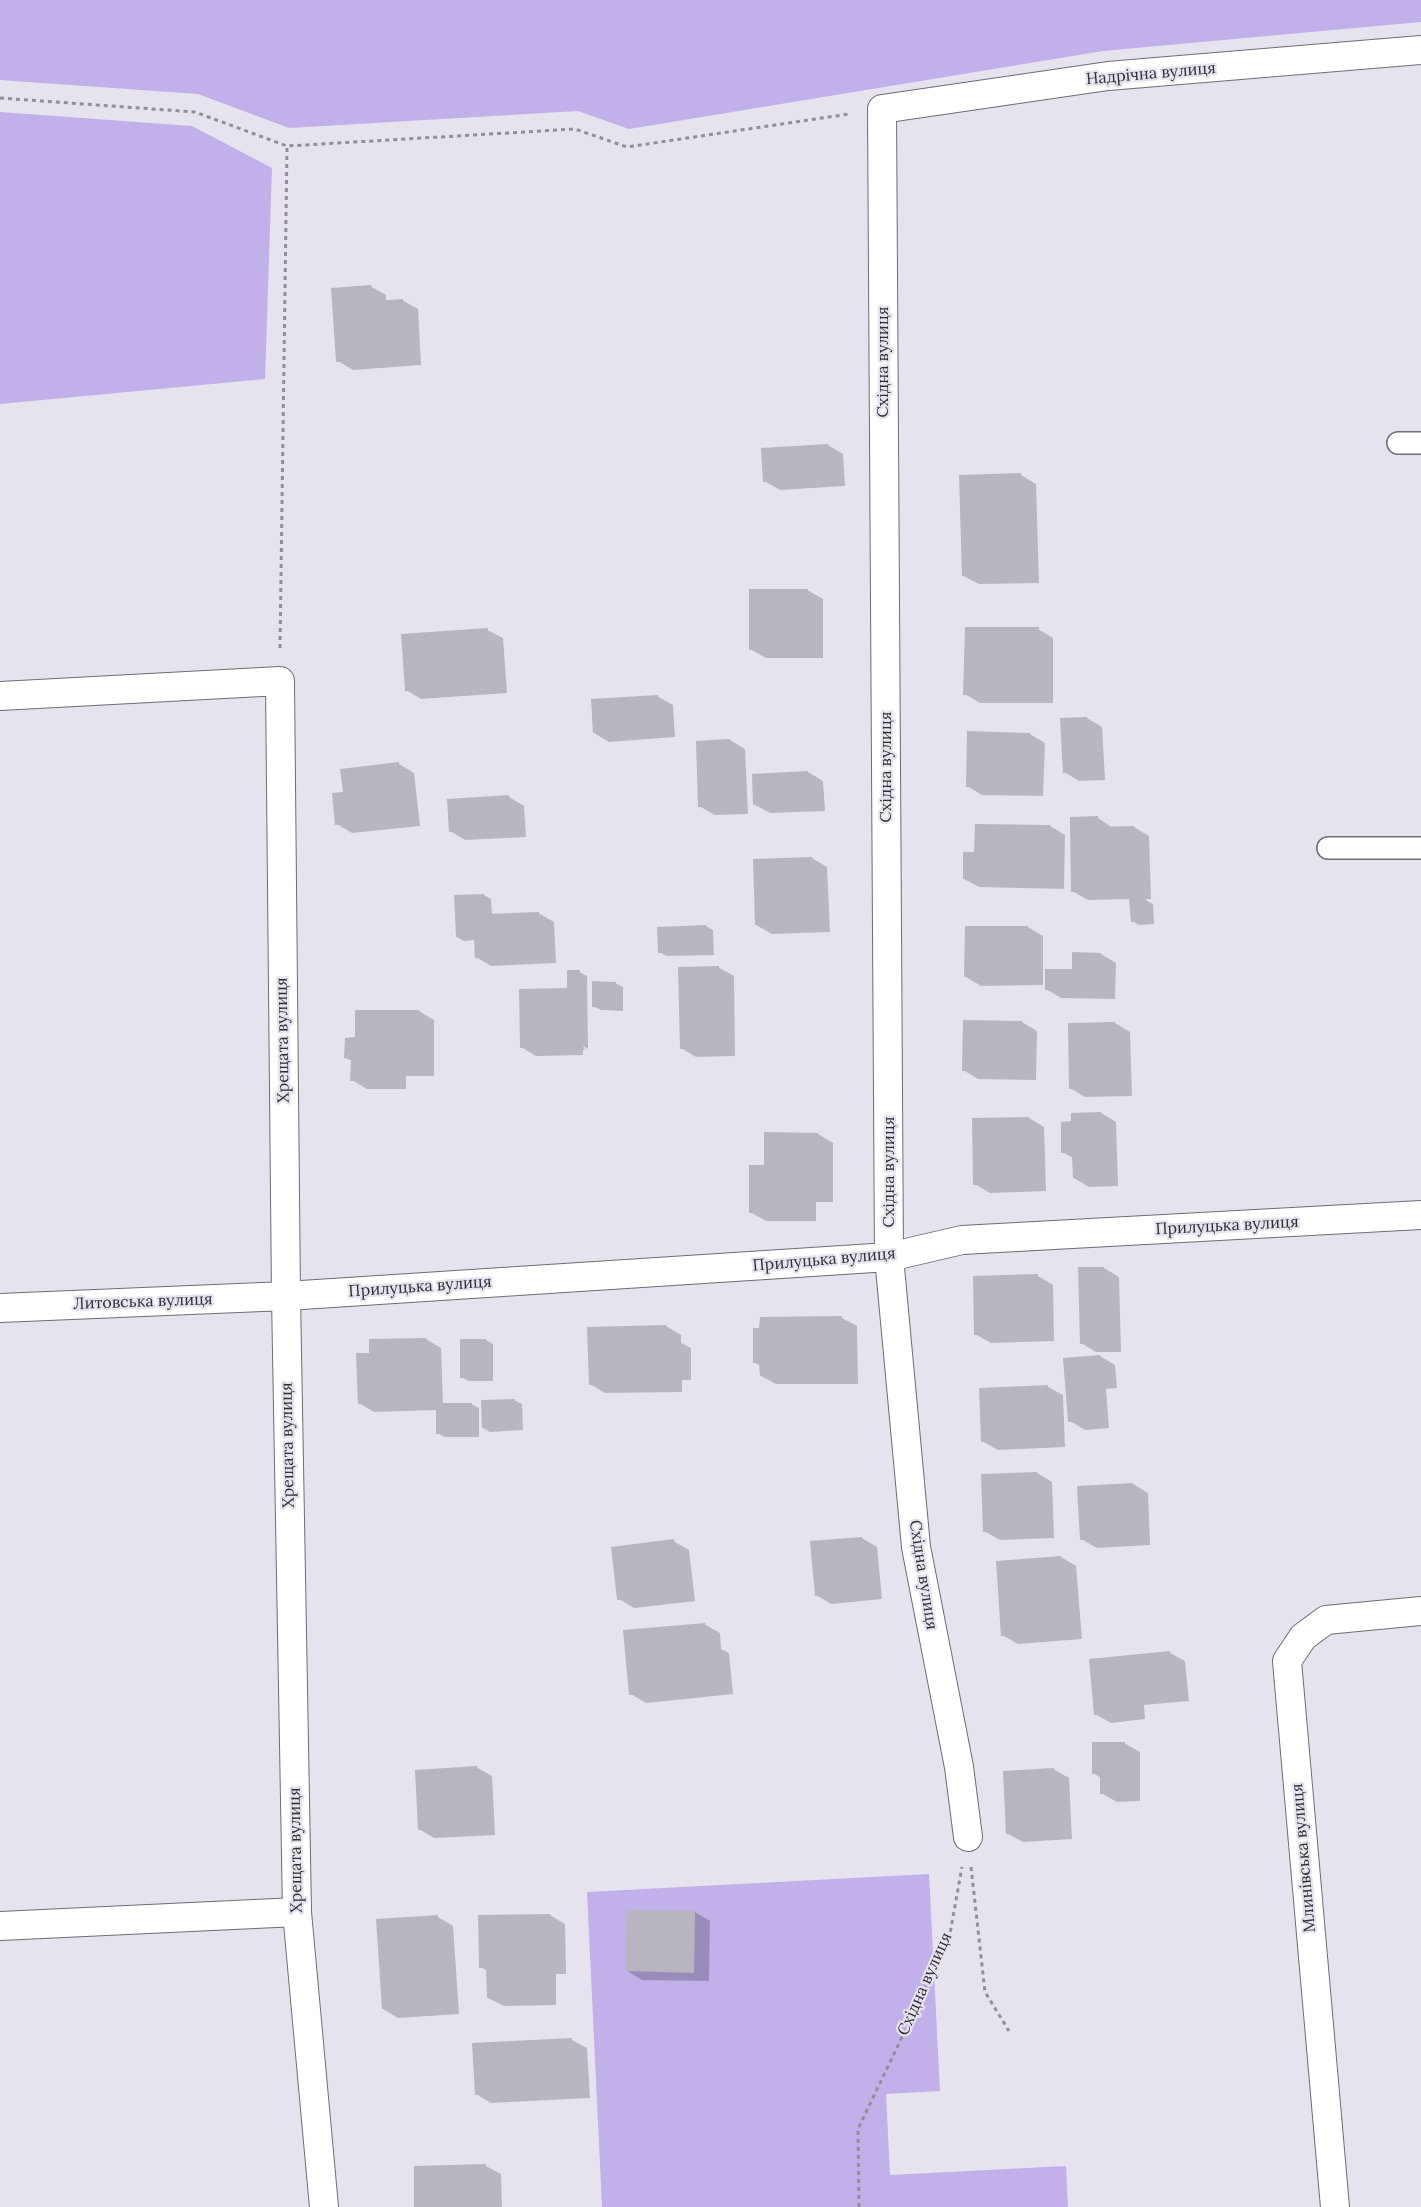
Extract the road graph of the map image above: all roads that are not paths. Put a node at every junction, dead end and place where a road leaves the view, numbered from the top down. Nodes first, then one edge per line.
1 (1421, 50) edge
2 (882, 109) joint
3 (1398, 443) dead end
4 (1421, 443) edge
5 (0, 696) edge
6 (1328, 848) dead end
7 (1421, 848) edge
8 (1421, 1215) edge
9 (889, 1257) junction
10 (286, 1296) junction
11 (0, 1308) edge
12 (1421, 1611) edge
13 (968, 1837) road end
14 (297, 1912) junction
15 (0, 1926) edge
16 (324, 2207) edge
17 (1335, 2207) edge

1 - 2 street, Надрічна вулиця
2 - 9 street, Східна вулиця
3 - 4 lane
5 - 10 street, Хрещата вулиця
6 - 7 lane
8 - 9 street, Прилуцька вулиця
9 - 10 street, Прилуцька вулиця
9 - 13 street, Східна вулиця
10 - 11 street, Литовська вулиця
10 - 14 street, Хрещата вулиця
12 - 17 street, Млинівська вулиця
14 - 15 street
14 - 16 street, Хрещата вулиця

